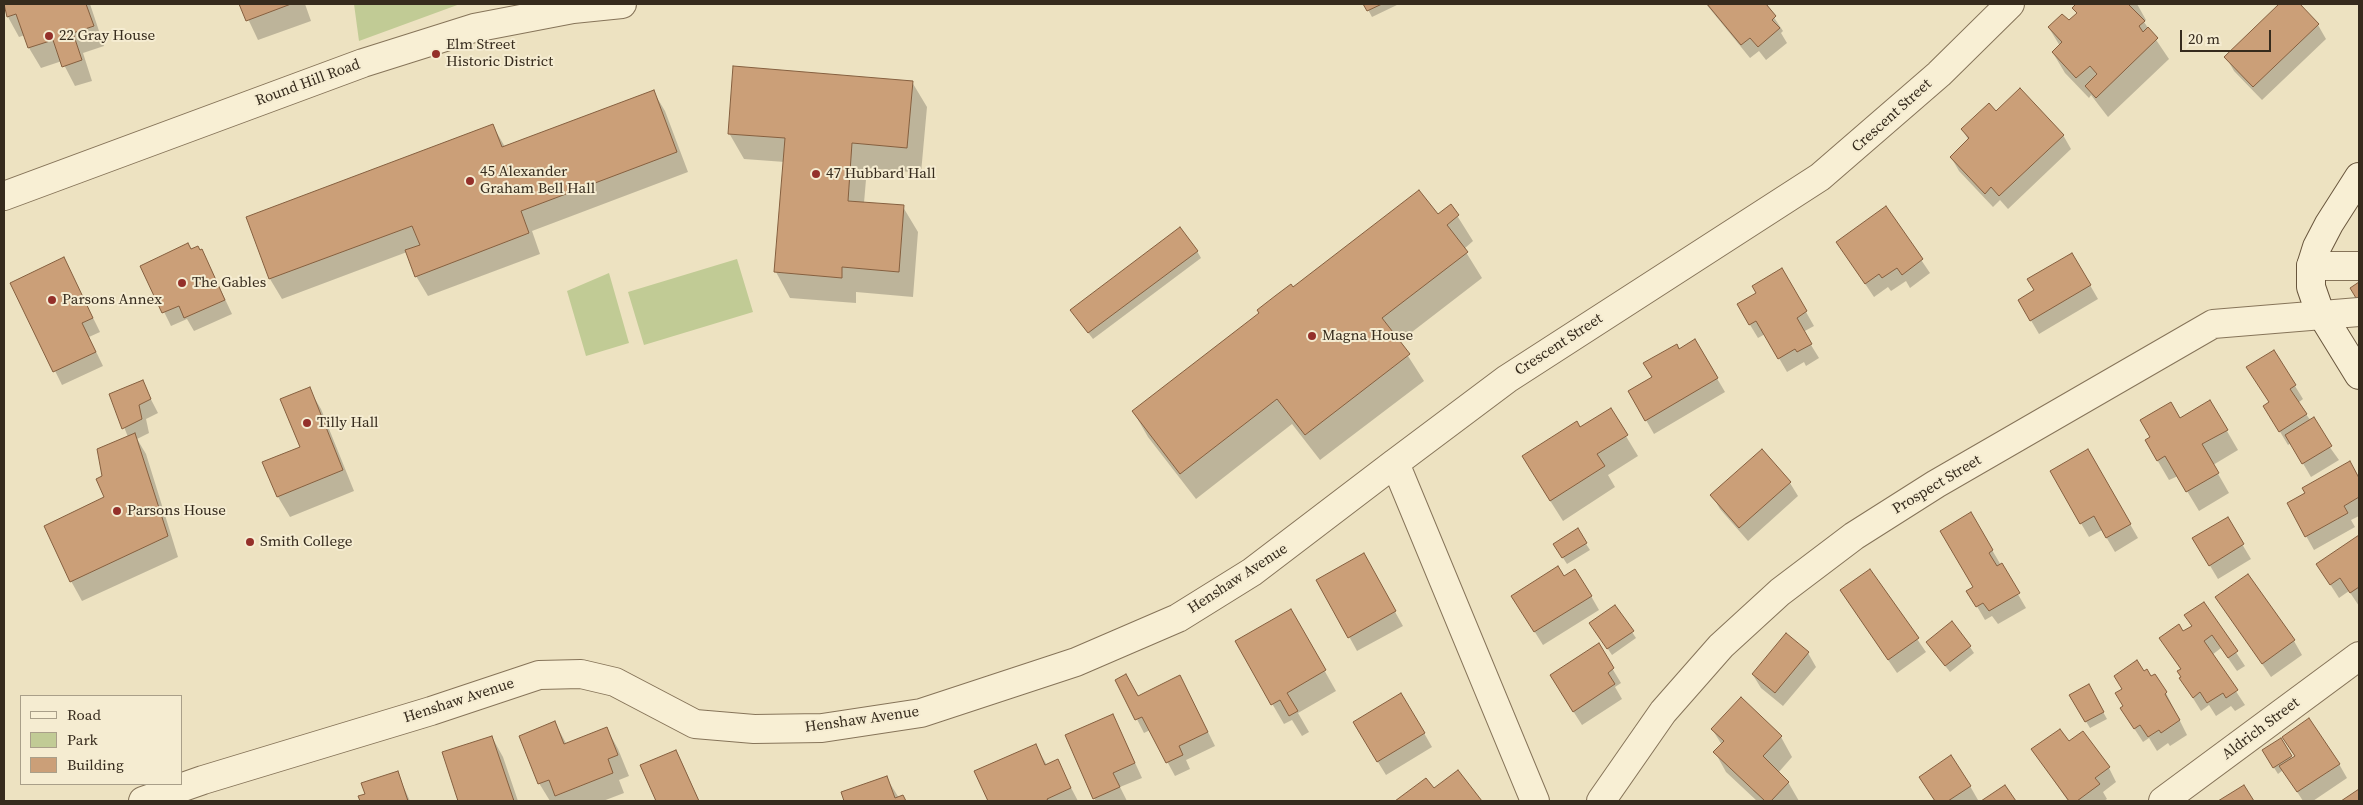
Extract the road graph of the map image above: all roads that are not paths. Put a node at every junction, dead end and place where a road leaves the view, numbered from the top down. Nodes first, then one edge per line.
1 (622, 4) edge
2 (2010, 4) edge
3 (2359, 177) edge
4 (4, 196) edge
5 (2311, 266) junction
6 (2359, 266) edge
7 (2359, 312) edge
8 (2359, 374) edge
9 (1395, 463) junction
10 (2359, 656) edge
11 (144, 801) edge
12 (1535, 801) edge
13 (1601, 801) edge
14 (2163, 801) edge

1 - 4 street, Round Hill Road
2 - 9 street, Crescent Street
3 - 5 street
5 - 6 street
5 - 8 street
7 - 13 street, Prospect Street
9 - 11 street, Henshaw Avenue
9 - 12 street
10 - 14 street, Aldrich Street

